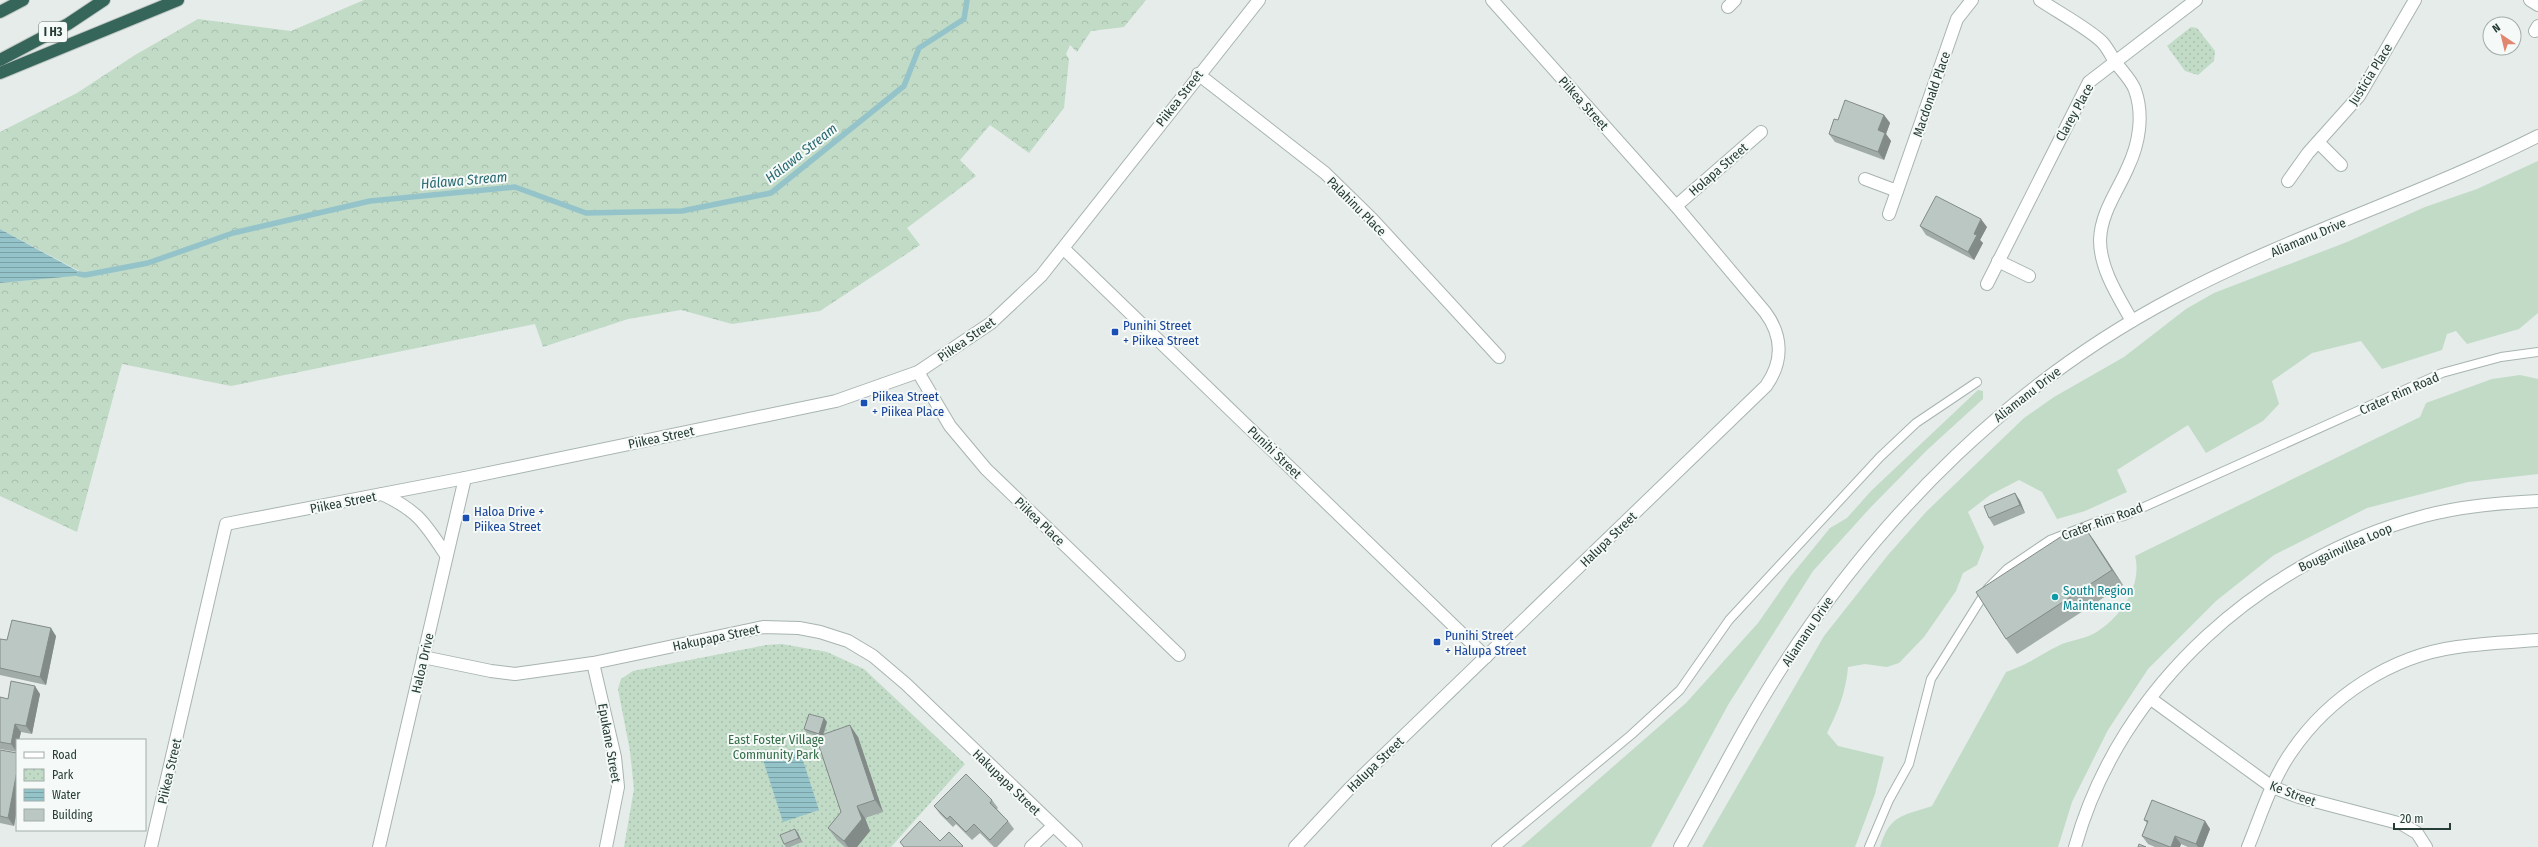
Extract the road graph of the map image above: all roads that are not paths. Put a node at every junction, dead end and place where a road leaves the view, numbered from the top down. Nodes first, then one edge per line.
1 (104, 0) edge
2 (178, 0) edge
3 (1259, 0) edge
4 (1492, 0) edge
5 (1972, 0) edge
6 (2040, 0) edge
7 (2196, 0) edge
8 (2415, 0) edge
9 (2530, 0) edge
10 (21, 1) edge
11 (2538, 5) edge
12 (0, 11) edge
13 (0, 60) edge
14 (2115, 62) junction
15 (0, 73) edge
16 (1198, 74) junction
17 (1761, 132) dead end
18 (2538, 136) edge
19 (2318, 142) junction
20 (2341, 165) dead end
21 (1865, 179) dead end
22 (2288, 181) dead end
23 (1897, 191) junction
24 (1676, 206) junction
25 (1889, 214) dead end
26 (1064, 249) junction
27 (1998, 261) junction
28 (2029, 276) dead end
29 (1987, 284) dead end
30 (2132, 321) junction
31 (2538, 352) edge
32 (1499, 357) dead end
33 (918, 372) junction
34 (1977, 382) dead end
35 (465, 478) junction
36 (382, 494) junction
37 (2538, 501) edge
38 (446, 555) junction
39 (2538, 640) edge
40 (1179, 655) dead end
41 (1486, 656) junction
42 (423, 657) junction
43 (593, 663) junction
44 (2151, 699) junction
45 (2272, 787) junction
46 (1052, 827) junction
47 (152, 847) edge
48 (380, 847) edge
49 (606, 847) edge
50 (1031, 847) edge
51 (1076, 847) edge
52 (1295, 847) edge
53 (1496, 847) edge
54 (1680, 847) edge
55 (1869, 847) edge
56 (2075, 847) edge
57 (2248, 847) edge
58 (2426, 847) edge

1 - 13 highway, I H3
2 - 15 highway
3 - 16 street, Piikea Street
4 - 24 street, Piikea Street
5 - 23 street, Macdonald Place
6 - 14 street
7 - 14 street, Clarey Place
8 - 19 street, Justicia Place
9 - 11 street
10 - 12 highway
14 - 27 street, Clarey Place
14 - 30 street
16 - 26 street, Piikea Street
16 - 32 street, Palahinu Place
17 - 24 street, Holapa Street
18 - 30 street, Aliamanu Drive
19 - 20 street
19 - 22 street, Justicia Place
21 - 23 street
23 - 25 street, Macdonald Place
24 - 41 street, Halupa Street
26 - 33 street, Piikea Street
26 - 41 street, Punihi Street
27 - 28 street
27 - 29 street, Clarey Place
30 - 54 street, Aliamanu Drive
31 - 55 lane, Crater Rim Road
33 - 35 street, Piikea Street
33 - 40 street, Piikea Place
34 - 53 lane
35 - 36 street, Piikea Street
35 - 38 street, Haloa Drive
36 - 38 street
36 - 47 street, Piikea Street
37 - 44 street, Bougainvillea Loop
38 - 42 street, Haloa Drive
39 - 45 street
41 - 52 street, Halupa Street
42 - 43 street, Hakupapa Street
42 - 48 street, Haloa Drive
43 - 46 street, Hakupapa Street
43 - 49 street, Epukane Street
44 - 45 street, Ke Street
44 - 56 street, Bougainvillea Loop
45 - 57 street
45 - 58 street, Ke Street
46 - 50 street
46 - 51 street, Hakupapa Street

